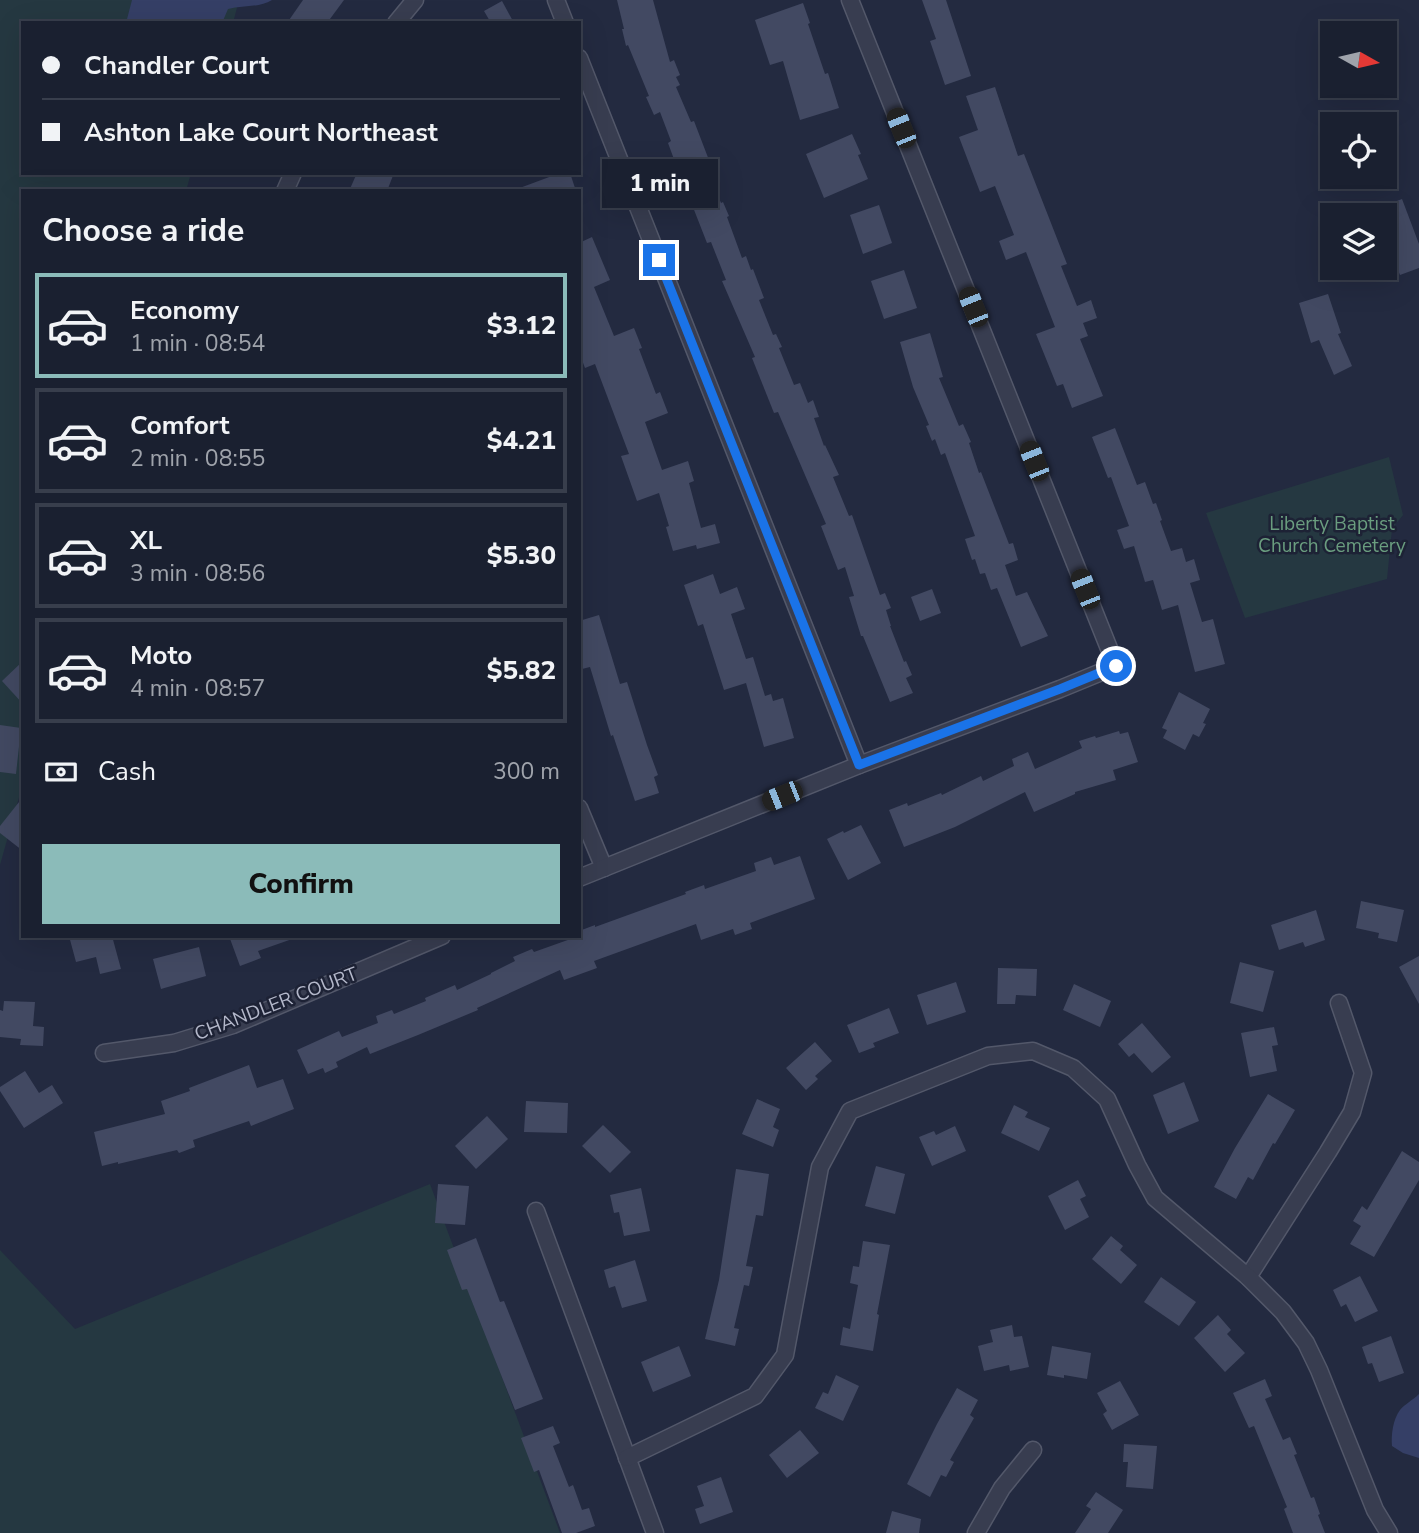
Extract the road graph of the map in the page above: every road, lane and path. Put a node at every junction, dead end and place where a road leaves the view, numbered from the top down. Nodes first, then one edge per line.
1 (415, 0) edge
2 (556, 0) edge
3 (849, 0) edge
4 (398, 21) edge
5 (564, 21) edge
6 (581, 63) edge
7 (859, 765) junction
8 (581, 813) edge
9 (604, 868) junction
10 (581, 877) edge
11 (437, 938) edge
12 (1339, 1003) dead end
13 (104, 1053) dead end
14 (536, 1211) dead end
15 (1248, 1277) junction
16 (1033, 1450) dead end
17 (627, 1458) junction
18 (655, 1533) edge
19 (976, 1533) edge
20 (1389, 1533) edge

1 - 4 street
2 - 5 street
3 - 7 street
6 - 7 street
7 - 9 street
8 - 9 street
9 - 10 street
11 - 13 street, CHANDLER COURT
12 - 15 street
14 - 17 street
15 - 17 street
15 - 20 street
16 - 19 street
17 - 18 street

